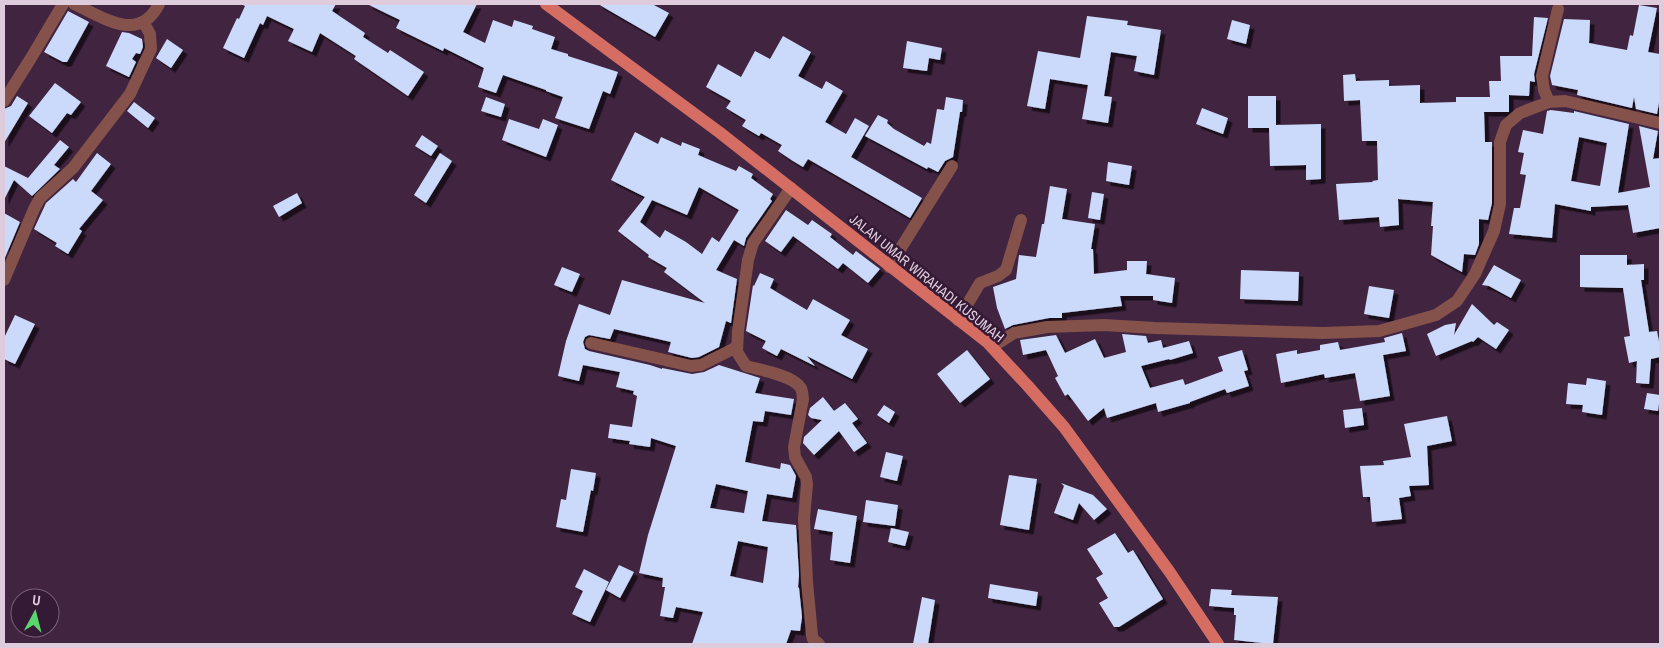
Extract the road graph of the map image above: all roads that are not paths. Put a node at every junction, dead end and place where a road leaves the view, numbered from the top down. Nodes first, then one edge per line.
1 (63, 4) edge
2 (74, 4) edge
3 (159, 4) edge
4 (546, 4) edge
5 (1558, 9) dead end
6 (144, 23) junction
7 (4, 101) edge
8 (1549, 102) junction
9 (1660, 123) edge
10 (952, 166) dead end
11 (791, 188) junction
12 (1021, 220) dead end
13 (889, 267) junction
14 (4, 280) edge
15 (958, 320) junction
16 (590, 343) dead end
17 (737, 347) junction
18 (992, 347) junction
19 (813, 643) edge
20 (1218, 644) edge

1 - 7 street
2 - 6 street
3 - 6 street
4 - 11 main road, JALAN UMAR WIRAHADI KUSUMAH
5 - 8 street
6 - 14 street
8 - 9 street
8 - 18 street
10 - 13 street
11 - 13 main road, JALAN UMAR WIRAHADI KUSUMAH
11 - 17 street
12 - 15 street
13 - 15 main road, JALAN UMAR WIRAHADI KUSUMAH
15 - 18 main road, JALAN UMAR WIRAHADI KUSUMAH
16 - 17 street
17 - 19 street
18 - 20 main road, JALAN UMAR WIRAHADI KUSUMAH

